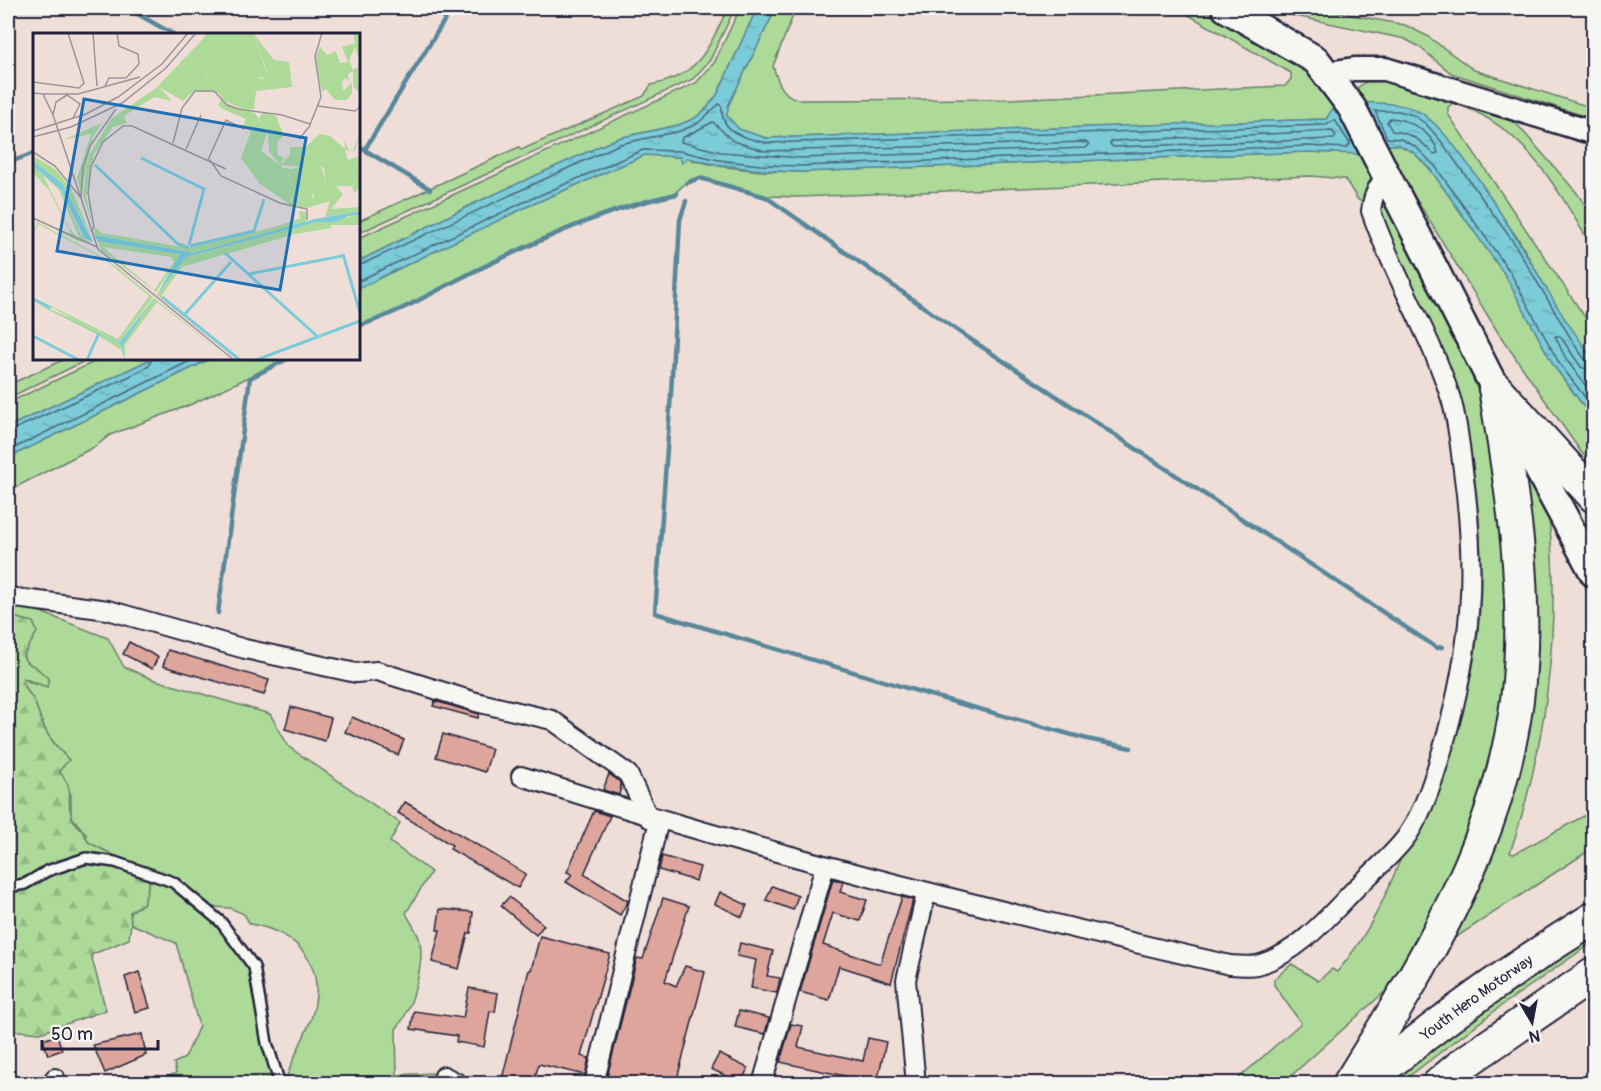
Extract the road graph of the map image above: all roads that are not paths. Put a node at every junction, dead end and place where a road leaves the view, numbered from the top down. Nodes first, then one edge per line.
1 (1226, 8) edge
2 (1328, 73) junction
3 (1593, 133) edge
4 (1382, 166) junction
5 (1495, 388) junction
6 (1593, 495) edge
7 (1593, 573) edge
8 (8, 597) edge
9 (520, 776) dead end
10 (654, 819) junction
11 (825, 866) junction
12 (8, 887) edge
13 (926, 894) junction
14 (1593, 918) edge
15 (1593, 974) edge
16 (280, 1083) edge
17 (594, 1083) edge
18 (762, 1083) edge
19 (916, 1083) edge
20 (1348, 1083) edge
21 (1364, 1083) edge
22 (1439, 1083) edge

1 - 2 main road
2 - 3 street
2 - 4 main road
4 - 5 main road
4 - 13 street
5 - 6 highway
5 - 7 main road
5 - 20 highway
8 - 10 street
9 - 10 street
10 - 11 street
10 - 17 street
11 - 13 street
11 - 18 street
12 - 16 lane
13 - 19 street
14 - 21 highway, Youth Hero Motorway
15 - 22 highway

